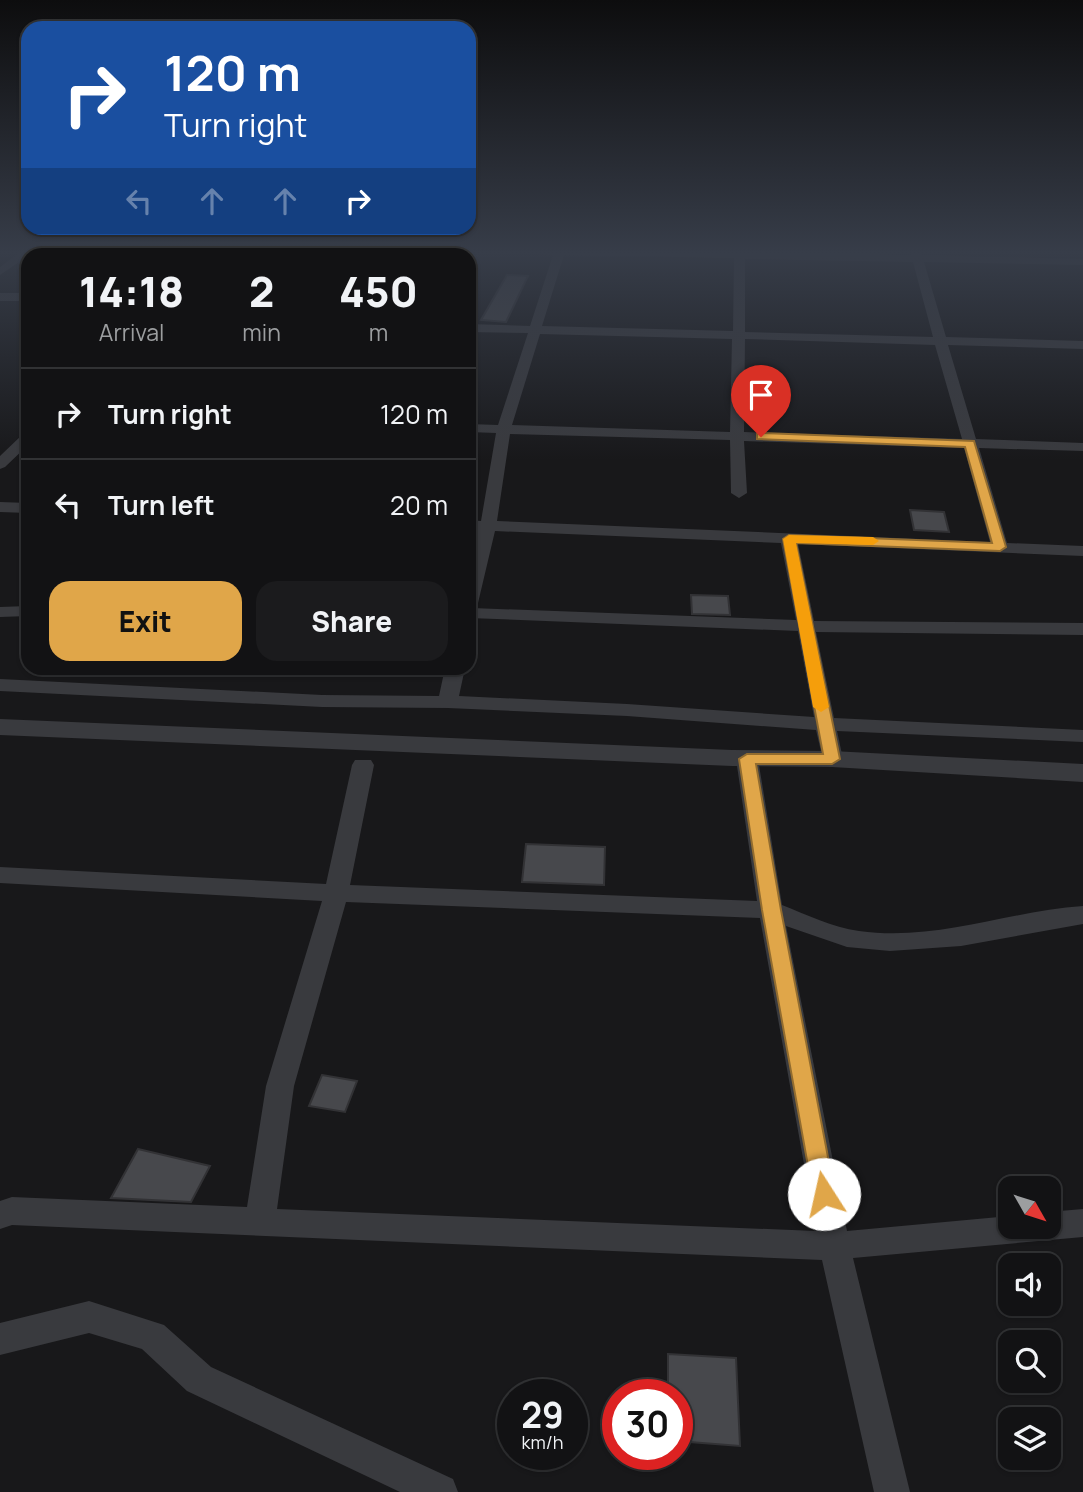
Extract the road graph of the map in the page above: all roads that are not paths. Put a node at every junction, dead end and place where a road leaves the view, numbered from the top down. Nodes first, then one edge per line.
1 (538, 321) edge
2 (741, 321) edge
3 (935, 321) edge
4 (476, 328) edge
5 (535, 330) junction
6 (741, 335) junction
7 (941, 340) junction
8 (1083, 345) edge
9 (476, 428) edge
10 (504, 428) junction
11 (735, 436) junction
12 (21, 444) edge
13 (970, 444) junction
14 (1083, 447) edge
15 (0, 464) edge
16 (739, 493) dead end
17 (0, 507) edge
18 (21, 508) edge
19 (476, 525) edge
20 (488, 525) junction
21 (789, 539) junction
22 (1000, 547) junction
23 (1083, 551) edge
24 (476, 574) edge
25 (21, 611) edge
26 (0, 612) edge
27 (476, 613) edge
28 (804, 626) junction
29 (1083, 629) edge
30 (454, 675) edge
31 (0, 685) edge
32 (448, 702) junction
33 (824, 724) junction
34 (0, 727) edge
35 (1083, 736) edge
36 (747, 759) junction
37 (832, 759) junction
38 (363, 765) dead end
39 (1083, 773) edge
40 (0, 875) edge
41 (336, 893) junction
42 (771, 910) junction
43 (1083, 915) edge
44 (0, 1215) edge
45 (260, 1219) junction
46 (1083, 1223) edge
47 (834, 1246) junction
48 (0, 1339) edge
49 (440, 1492) edge
50 (892, 1492) edge

1 - 5 street
2 - 6 street
3 - 7 street
4 - 5 street
5 - 6 street
5 - 10 street
6 - 7 street
6 - 11 street
7 - 8 street
7 - 13 street
9 - 10 street
10 - 11 street
10 - 20 street
11 - 13 street
11 - 16 street
12 - 15 street
13 - 14 street
13 - 22 street
17 - 18 street
19 - 20 street
20 - 21 street
20 - 24 street
21 - 22 street
21 - 28 street
22 - 23 street
25 - 26 street
27 - 28 street
28 - 29 street
28 - 33 street
30 - 32 street
31 - 32 street
32 - 33 street
33 - 35 street
33 - 37 street
34 - 36 street
36 - 37 street
36 - 42 street
37 - 39 street
38 - 41 street
40 - 41 street
41 - 42 street
41 - 45 street
42 - 43 street
42 - 47 street
44 - 45 street
45 - 47 street
46 - 47 street
47 - 50 street
48 - 49 street

